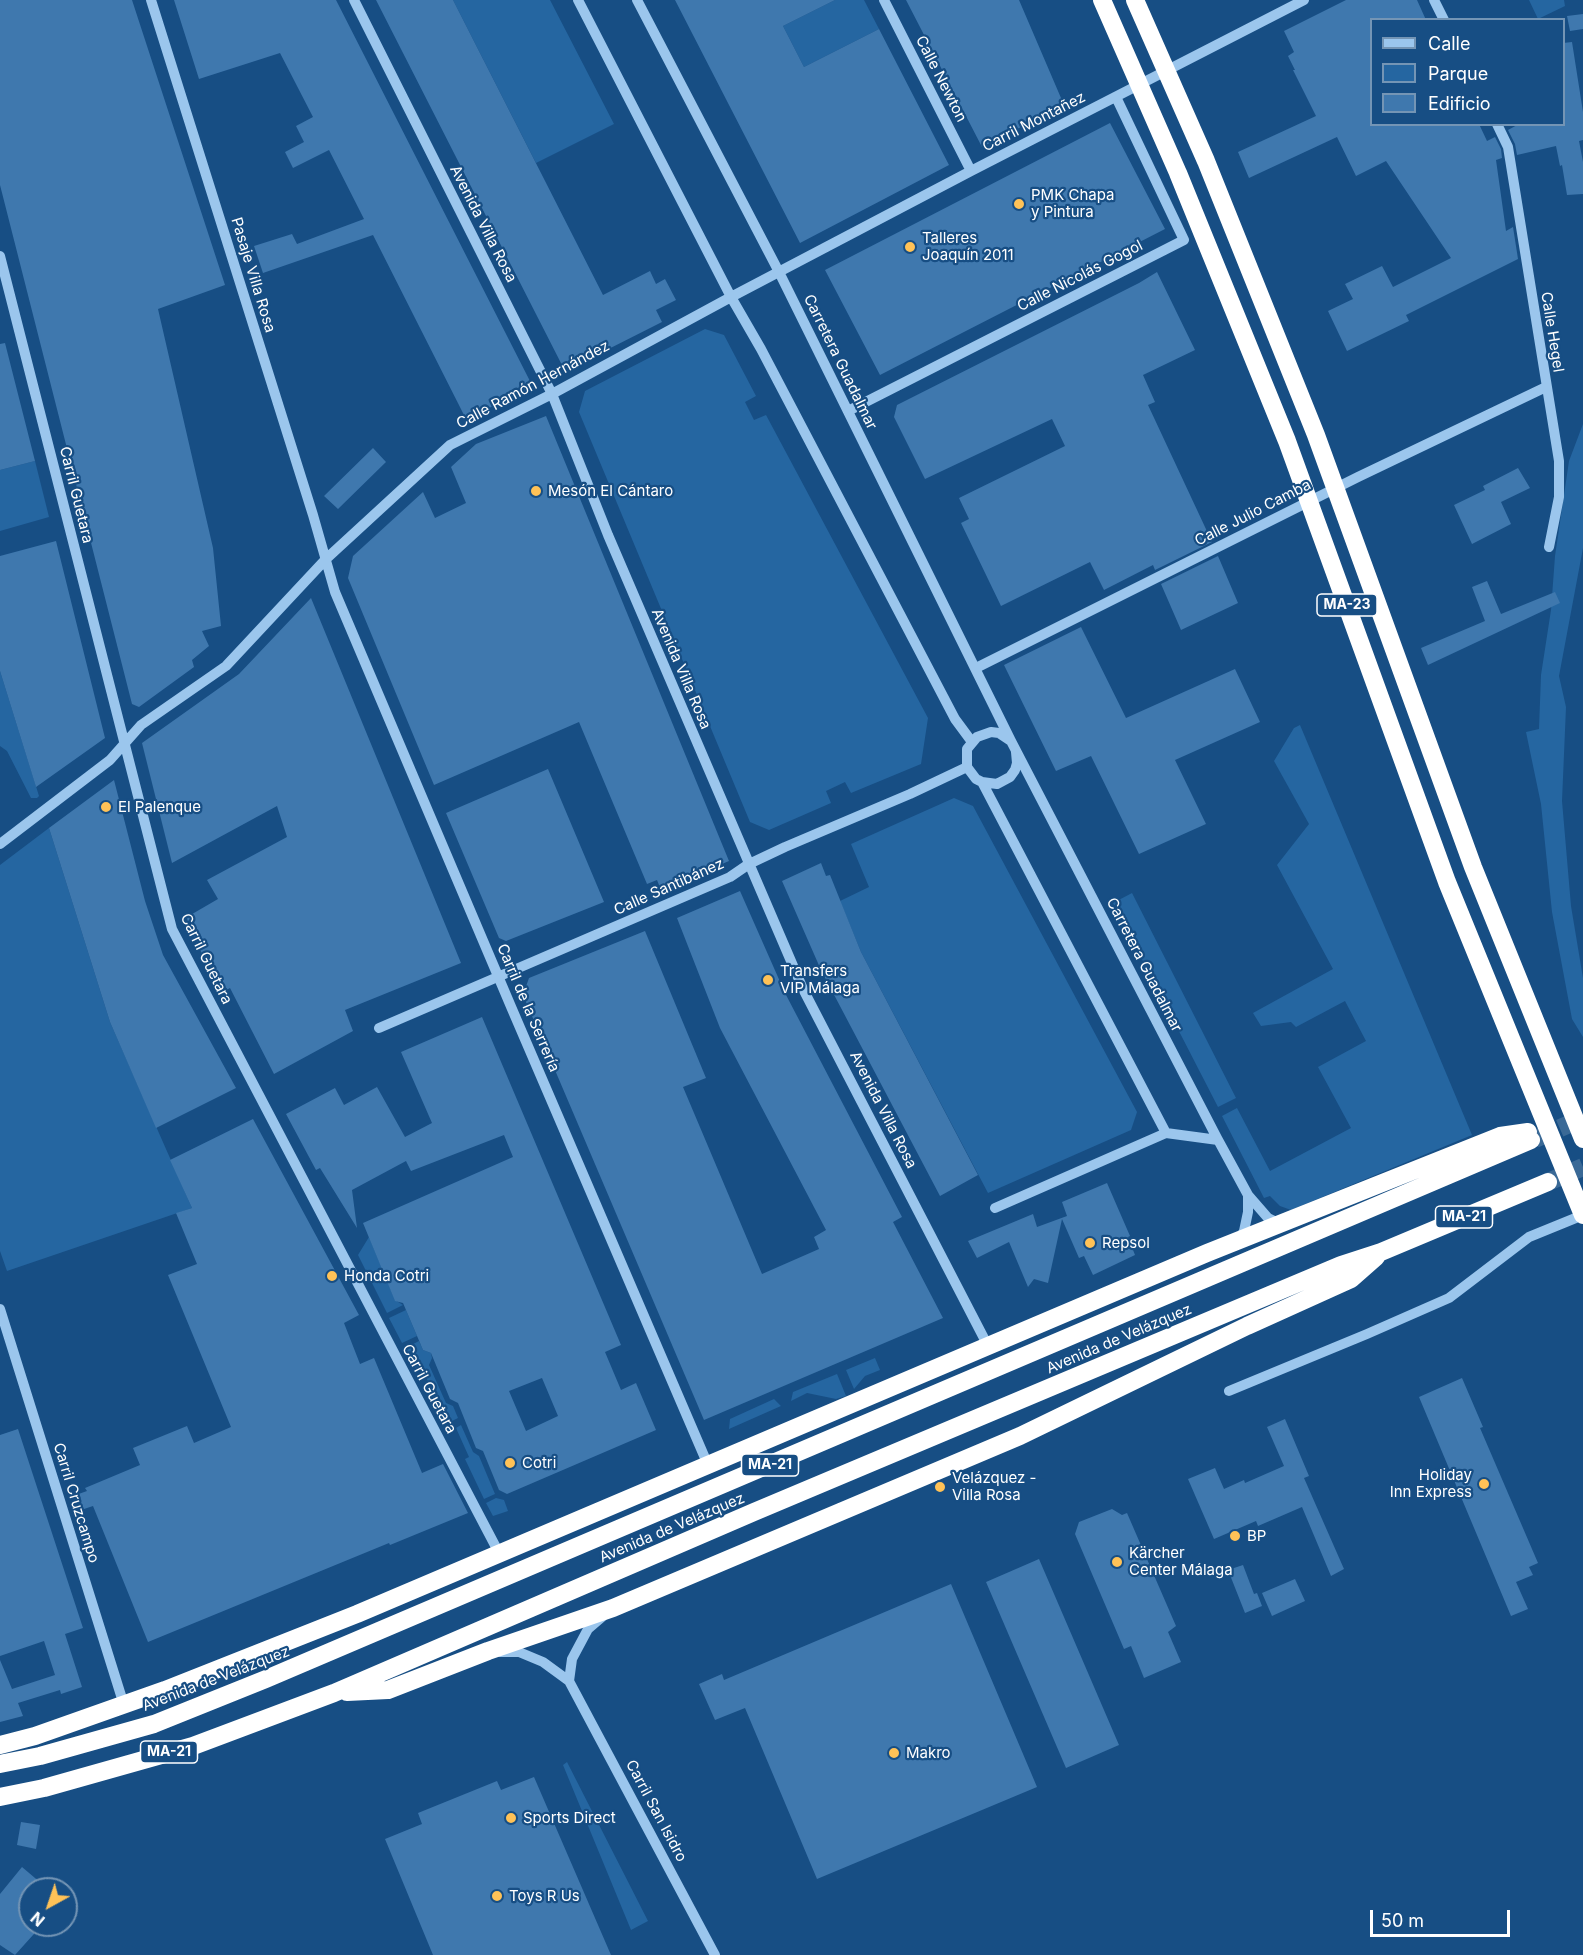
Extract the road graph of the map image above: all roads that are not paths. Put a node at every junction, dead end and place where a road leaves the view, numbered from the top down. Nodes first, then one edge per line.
1 (151, 0) edge
2 (354, 0) edge
3 (578, 0) edge
4 (637, 0) edge
5 (884, 0) edge
6 (1102, 0) edge
7 (1135, 0) edge
8 (1304, 0) edge
9 (1434, 0) edge
10 (1443, 18) edge
11 (1116, 97) junction
12 (1498, 126) edge
13 (971, 171) junction
14 (0, 256) edge
15 (779, 272) junction
16 (731, 297) junction
17 (1546, 387) junction
18 (552, 394) junction
19 (848, 411) junction
20 (1549, 547) dead end
21 (326, 559) junction
22 (975, 668) junction
23 (972, 742) junction
24 (124, 743) junction
25 (1013, 745) junction
26 (967, 766) junction
27 (982, 782) junction
28 (0, 843) edge
29 (749, 864) junction
30 (499, 978) junction
31 (380, 1029) dead end
32 (1166, 1133) junction
33 (1583, 1139) edge
34 (1218, 1140) junction
35 (1548, 1182) tunnel mouth
36 (1248, 1195) junction
37 (995, 1208) dead end
38 (1583, 1215) edge
39 (1281, 1225) junction
40 (1238, 1242) junction
41 (1381, 1252) junction
42 (0, 1310) edge
43 (988, 1346) junction
44 (1229, 1391) dead end
45 (708, 1465) junction
46 (499, 1553) junction
47 (613, 1608) junction
48 (488, 1651) junction
49 (569, 1681) junction
50 (334, 1693) junction
51 (124, 1705) junction
52 (0, 1745) edge
53 (0, 1764) edge
54 (0, 1797) edge
55 (715, 1955) edge

1 - 21 street, Pasaje Villa Rosa
2 - 18 street, Avenida Villa Rosa
3 - 16 street
4 - 15 street, Carretera Guadalmar
5 - 13 street, Calle Newton
6 - 38 highway, MA-23, bridge
7 - 33 highway, MA-23, bridge
8 - 11 street, Carril Montañez
9 - 10 street
11 - 13 street, Carril Montañez
11 - 19 street, Calle Nicolás Gogol
12 - 17 street, Calle Hegel
13 - 15 street, Carril Montañez
14 - 24 street, Carril Guetara
15 - 16 street, Calle Ramón Hernández
15 - 19 street, Carretera Guadalmar
16 - 18 street, Calle Ramón Hernández
16 - 23 street
17 - 20 street, Calle Hegel
17 - 22 street, Calle Julio Camba
18 - 21 street, Calle Ramón Hernández
18 - 29 street, Avenida Villa Rosa
19 - 22 street, Carretera Guadalmar
21 - 24 street, Calle Ramón Hernández
21 - 30 street, Carril de la Serrería
22 - 25 street, Carretera Guadalmar
23 - 25 street
23 - 26 street
24 - 28 street, Calle Ramón Hernández
24 - 46 street, Carril Guetara
25 - 27 street
25 - 34 street, Carretera Guadalmar
26 - 27 street
26 - 29 street, Calle Santibánez
27 - 32 street
29 - 30 street, Calle Santibánez
29 - 43 street, Avenida Villa Rosa
30 - 31 street, Calle Santibánez
30 - 45 street, Carril de la Serrería
32 - 34 street
32 - 37 street
34 - 36 street, Carretera Guadalmar
35 - 41 highway, Avenida de Velázquez / MA-21
36 - 39 street, Carretera Guadalmar
36 - 40 street
38 - 44 street
39 - 40 highway
39 - 53 highway, Avenida de Velázquez / MA-21
40 - 43 highway
41 - 47 highway
41 - 50 highway, Avenida de Velázquez / MA-21
42 - 51 street, Carril Cruzcampo
43 - 45 highway
45 - 46 highway
46 - 51 highway
47 - 48 highway
47 - 49 street
48 - 49 street
48 - 50 highway
49 - 55 street, Carril San Isidro
50 - 54 highway, Avenida de Velázquez / MA-21
51 - 52 highway

